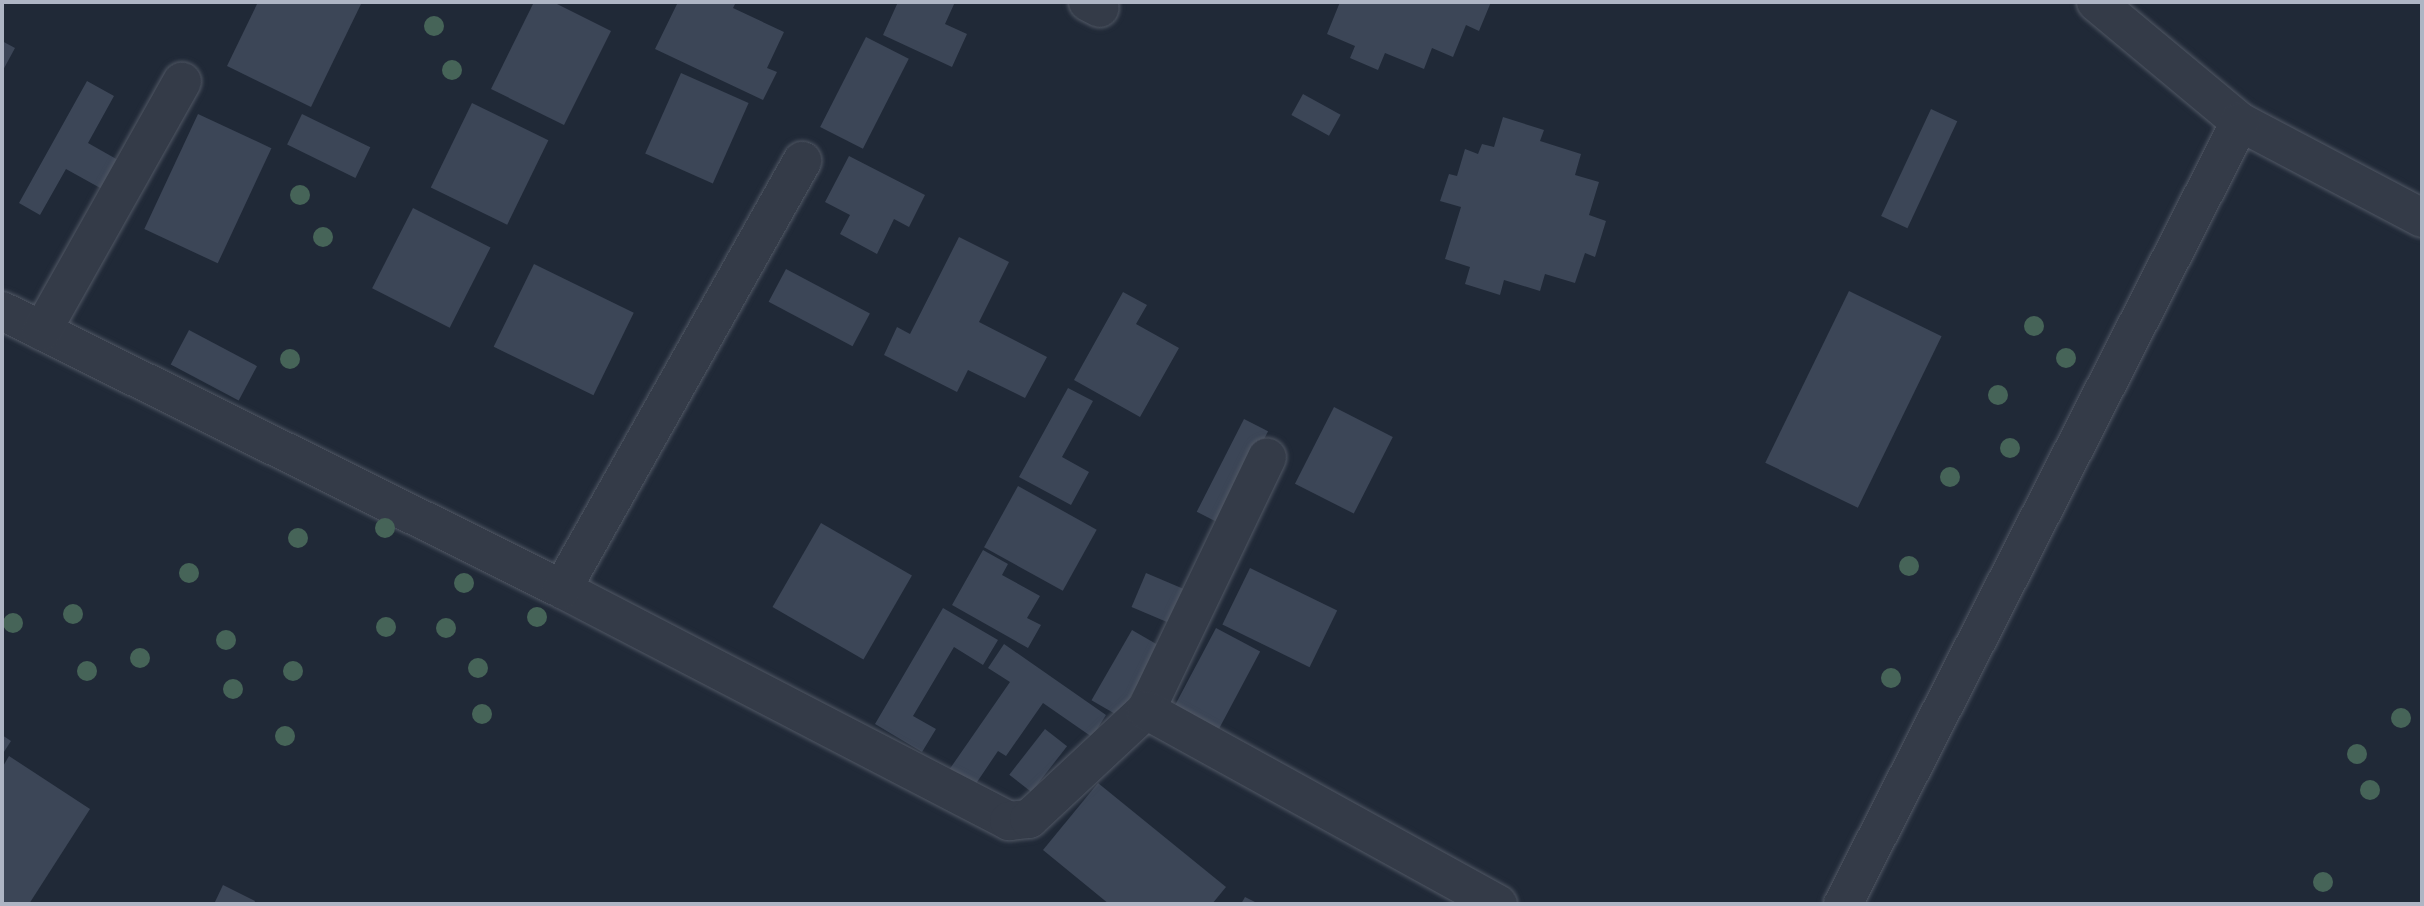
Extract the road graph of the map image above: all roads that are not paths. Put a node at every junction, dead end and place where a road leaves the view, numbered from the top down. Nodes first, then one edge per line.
1 (2096, 2) edge
2 (182, 82) dead end
3 (2240, 122) junction
4 (802, 161) dead end
5 (2422, 218) edge
6 (2, 312) edge
7 (42, 331) junction
8 (1267, 457) dead end
9 (562, 589) junction
10 (1146, 710) junction
11 (1498, 904) edge
12 (1843, 904) edge

1 - 3 street
2 - 7 street
3 - 5 street
3 - 12 street
4 - 9 street
6 - 7 street
7 - 9 street
8 - 10 street
9 - 10 street
10 - 11 street

